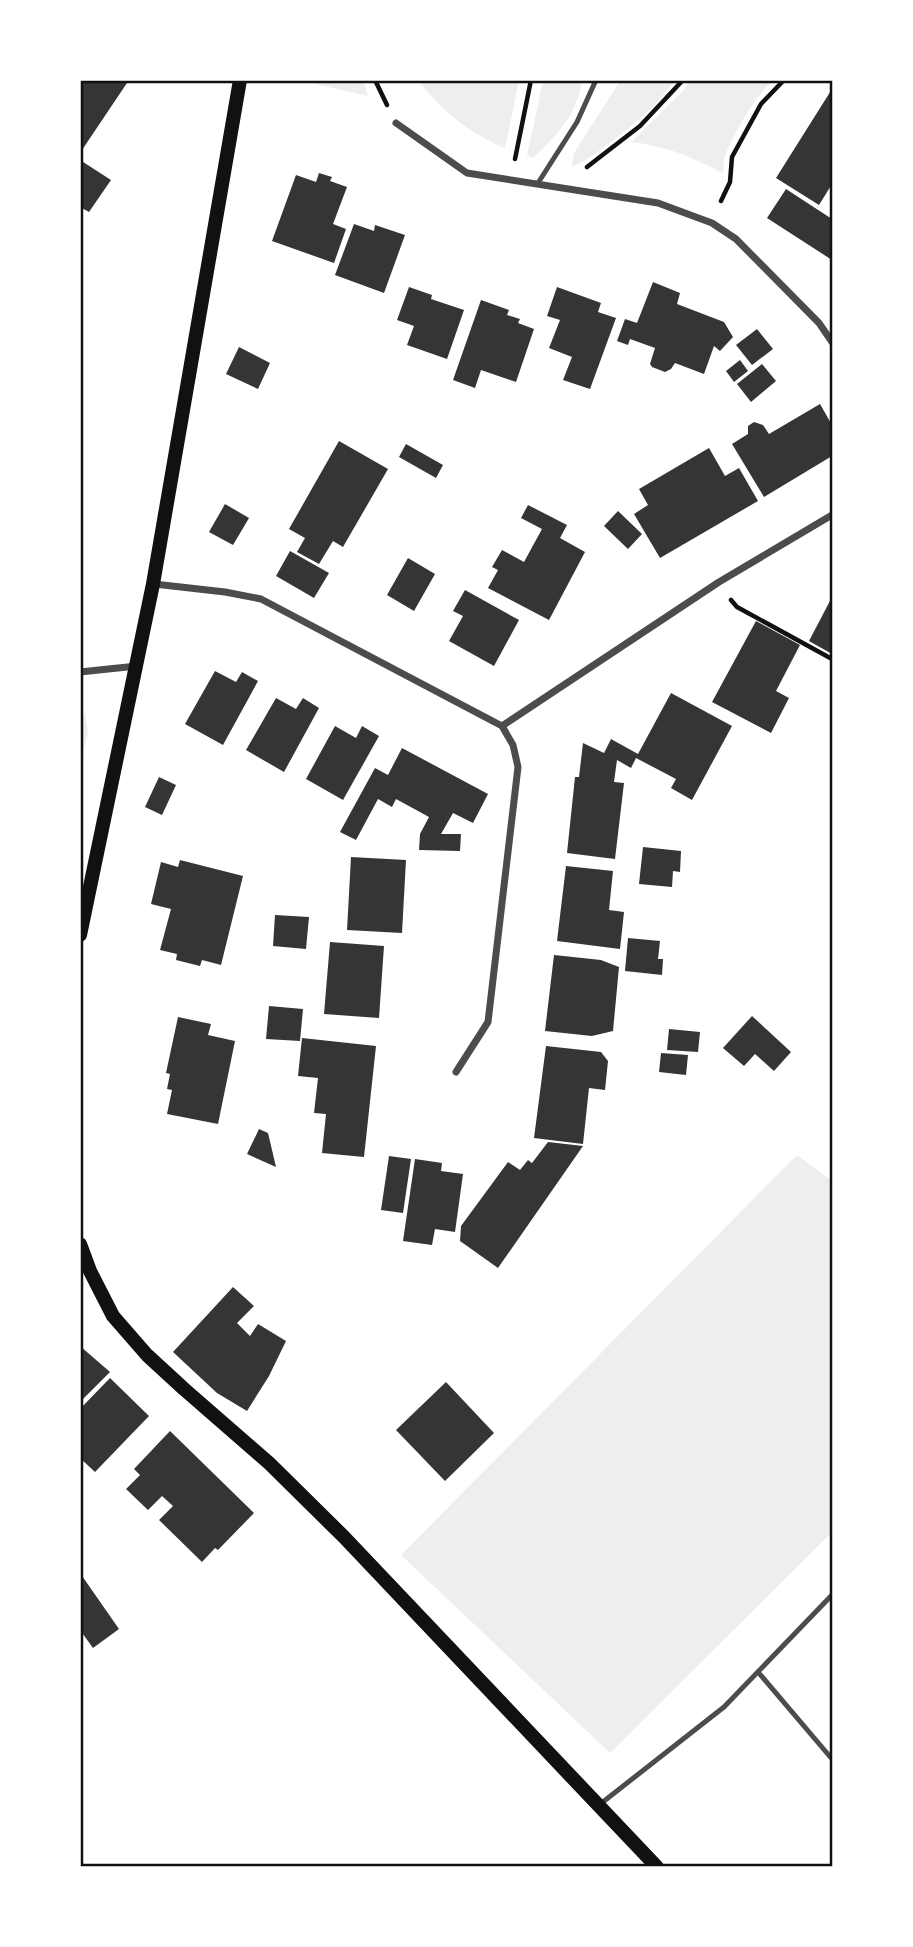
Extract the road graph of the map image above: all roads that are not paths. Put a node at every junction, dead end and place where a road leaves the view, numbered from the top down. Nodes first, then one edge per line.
1 (240, 80) edge
2 (596, 80) edge
3 (396, 123) dead end
4 (538, 183) junction
5 (832, 342) edge
6 (832, 515) edge
7 (153, 584) junction
8 (137, 666) junction
9 (80, 673) edge
10 (502, 726) junction
11 (80, 935) edge
12 (456, 1072) dead end
13 (80, 1244) edge
14 (832, 1595) edge
15 (758, 1672) junction
16 (832, 1759) edge
17 (599, 1805) junction
18 (657, 1867) edge

1 - 7 main road
2 - 4 lane
3 - 4 street
4 - 5 street
6 - 10 street
7 - 8 main road
7 - 10 street
8 - 9 street
8 - 11 main road
10 - 12 street
13 - 17 main road
14 - 15 lane
15 - 16 lane
15 - 17 lane
17 - 18 main road

